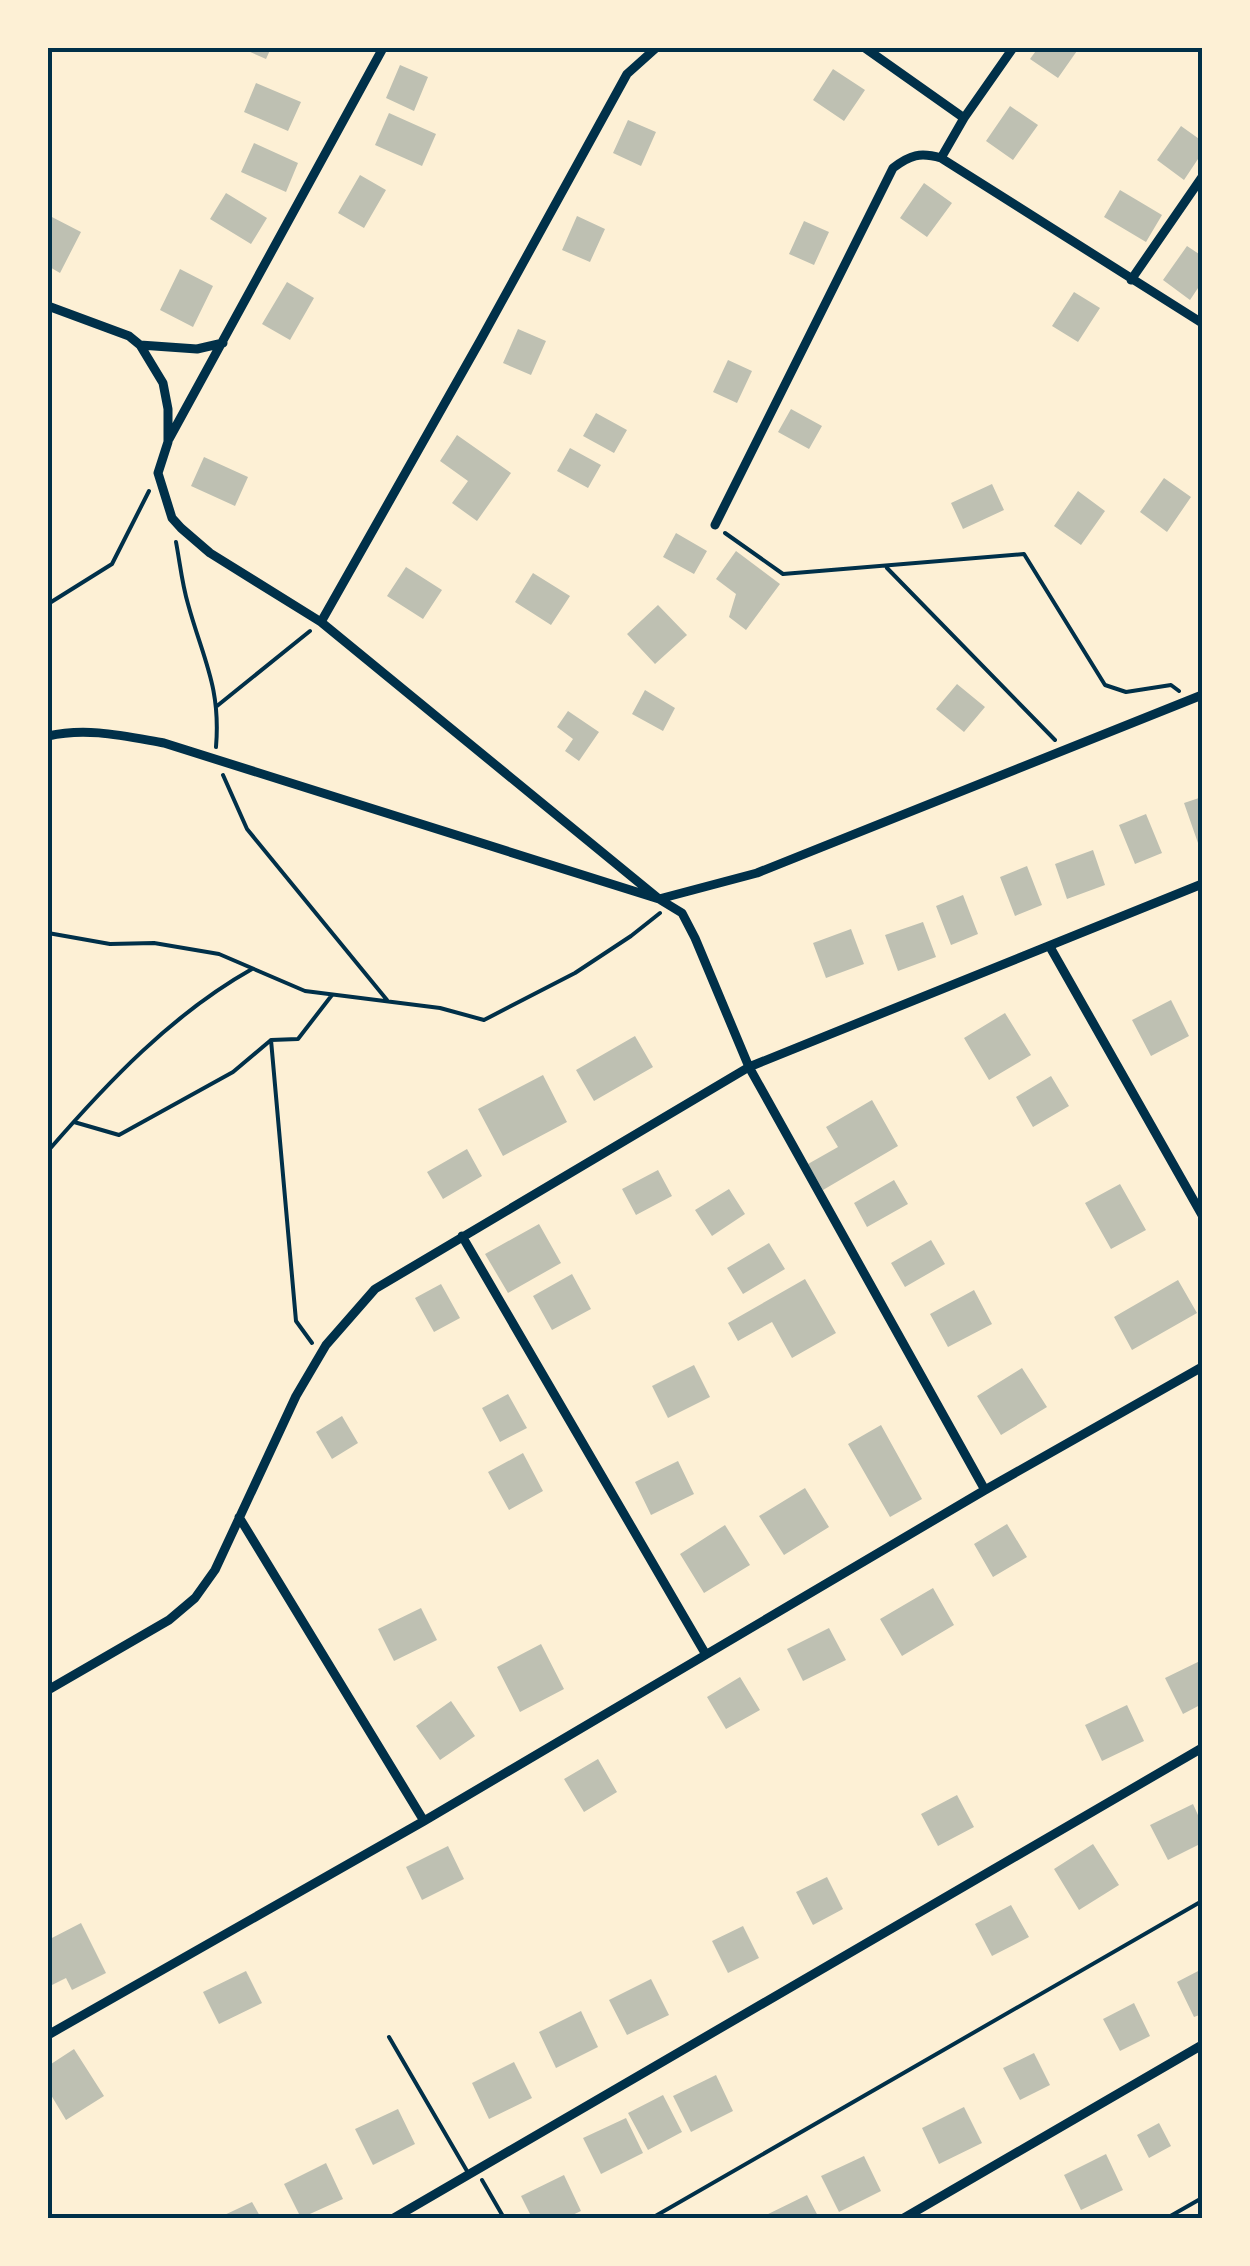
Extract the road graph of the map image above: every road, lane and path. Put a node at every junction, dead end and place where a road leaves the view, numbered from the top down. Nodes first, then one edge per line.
1 (383, 48) edge
2 (656, 48) edge
3 (864, 48) edge
4 (1012, 48) edge
5 (964, 118) junction
6 (940, 158) junction
7 (1202, 177) edge
8 (1131, 280) junction
9 (48, 306) edge
10 (1202, 323) edge
11 (223, 344) junction
12 (140, 345) junction
13 (168, 442) junction
14 (158, 474) junction
15 (172, 518) junction
16 (714, 526) joint
17 (885, 566) junction
18 (48, 604) edge
19 (321, 622) junction
20 (1202, 695) edge
21 (1191, 700) junction
22 (217, 706) junction
23 (48, 736) edge
24 (1065, 750) junction
25 (215, 759) junction
26 (1202, 884) edge
27 (659, 899) junction
28 (670, 905) junction
29 (48, 934) edge
30 (1050, 947) junction
31 (253, 969) junction
32 (332, 995) junction
33 (388, 1002) junction
34 (271, 1040) junction
35 (749, 1067) junction
36 (74, 1122) junction
37 (48, 1151) edge
38 (1202, 1215) edge
39 (462, 1236) junction
40 (320, 1355) junction
41 (1202, 1367) edge
42 (985, 1490) junction
43 (239, 1516) junction
44 (706, 1653) junction
45 (48, 1690) edge
46 (1202, 1748) edge
47 (424, 1821) junction
48 (1202, 1900) edge
49 (48, 2035) edge
50 (390, 2037) dead end
51 (1202, 2045) edge
52 (473, 2173) junction
53 (1202, 2198) edge
54 (394, 2218) edge
55 (504, 2218) edge
56 (652, 2218) edge
57 (904, 2218) edge
58 (1167, 2218) edge

1 - 11 street
2 - 19 street
3 - 5 street
4 - 5 street
5 - 6 street
6 - 8 street
6 - 16 street
7 - 8 street
8 - 10 street
9 - 12 street
11 - 12 street
11 - 13 street
12 - 13 street
13 - 14 street
14 - 15 street
14 - 18 path
15 - 19 street
15 - 22 path
16 - 17 path
17 - 21 path
17 - 24 path
19 - 22 path
19 - 27 street
20 - 21 street
21 - 24 street
22 - 25 path
23 - 25 street
24 - 27 street
25 - 27 street
25 - 33 path
26 - 30 street
27 - 28 street
28 - 33 path
28 - 35 street
29 - 31 path
30 - 35 street
30 - 38 street
31 - 32 path
31 - 36 path
32 - 33 path
32 - 34 path
34 - 36 path
34 - 40 path
35 - 39 street
35 - 42 street
36 - 37 path
39 - 40 street
39 - 44 street
40 - 43 street
41 - 42 street
42 - 44 street
43 - 45 street
43 - 47 street
44 - 47 street
46 - 52 street
47 - 49 street
48 - 56 lane
50 - 52 lane
51 - 57 street
52 - 54 street
52 - 55 path
53 - 58 lane

